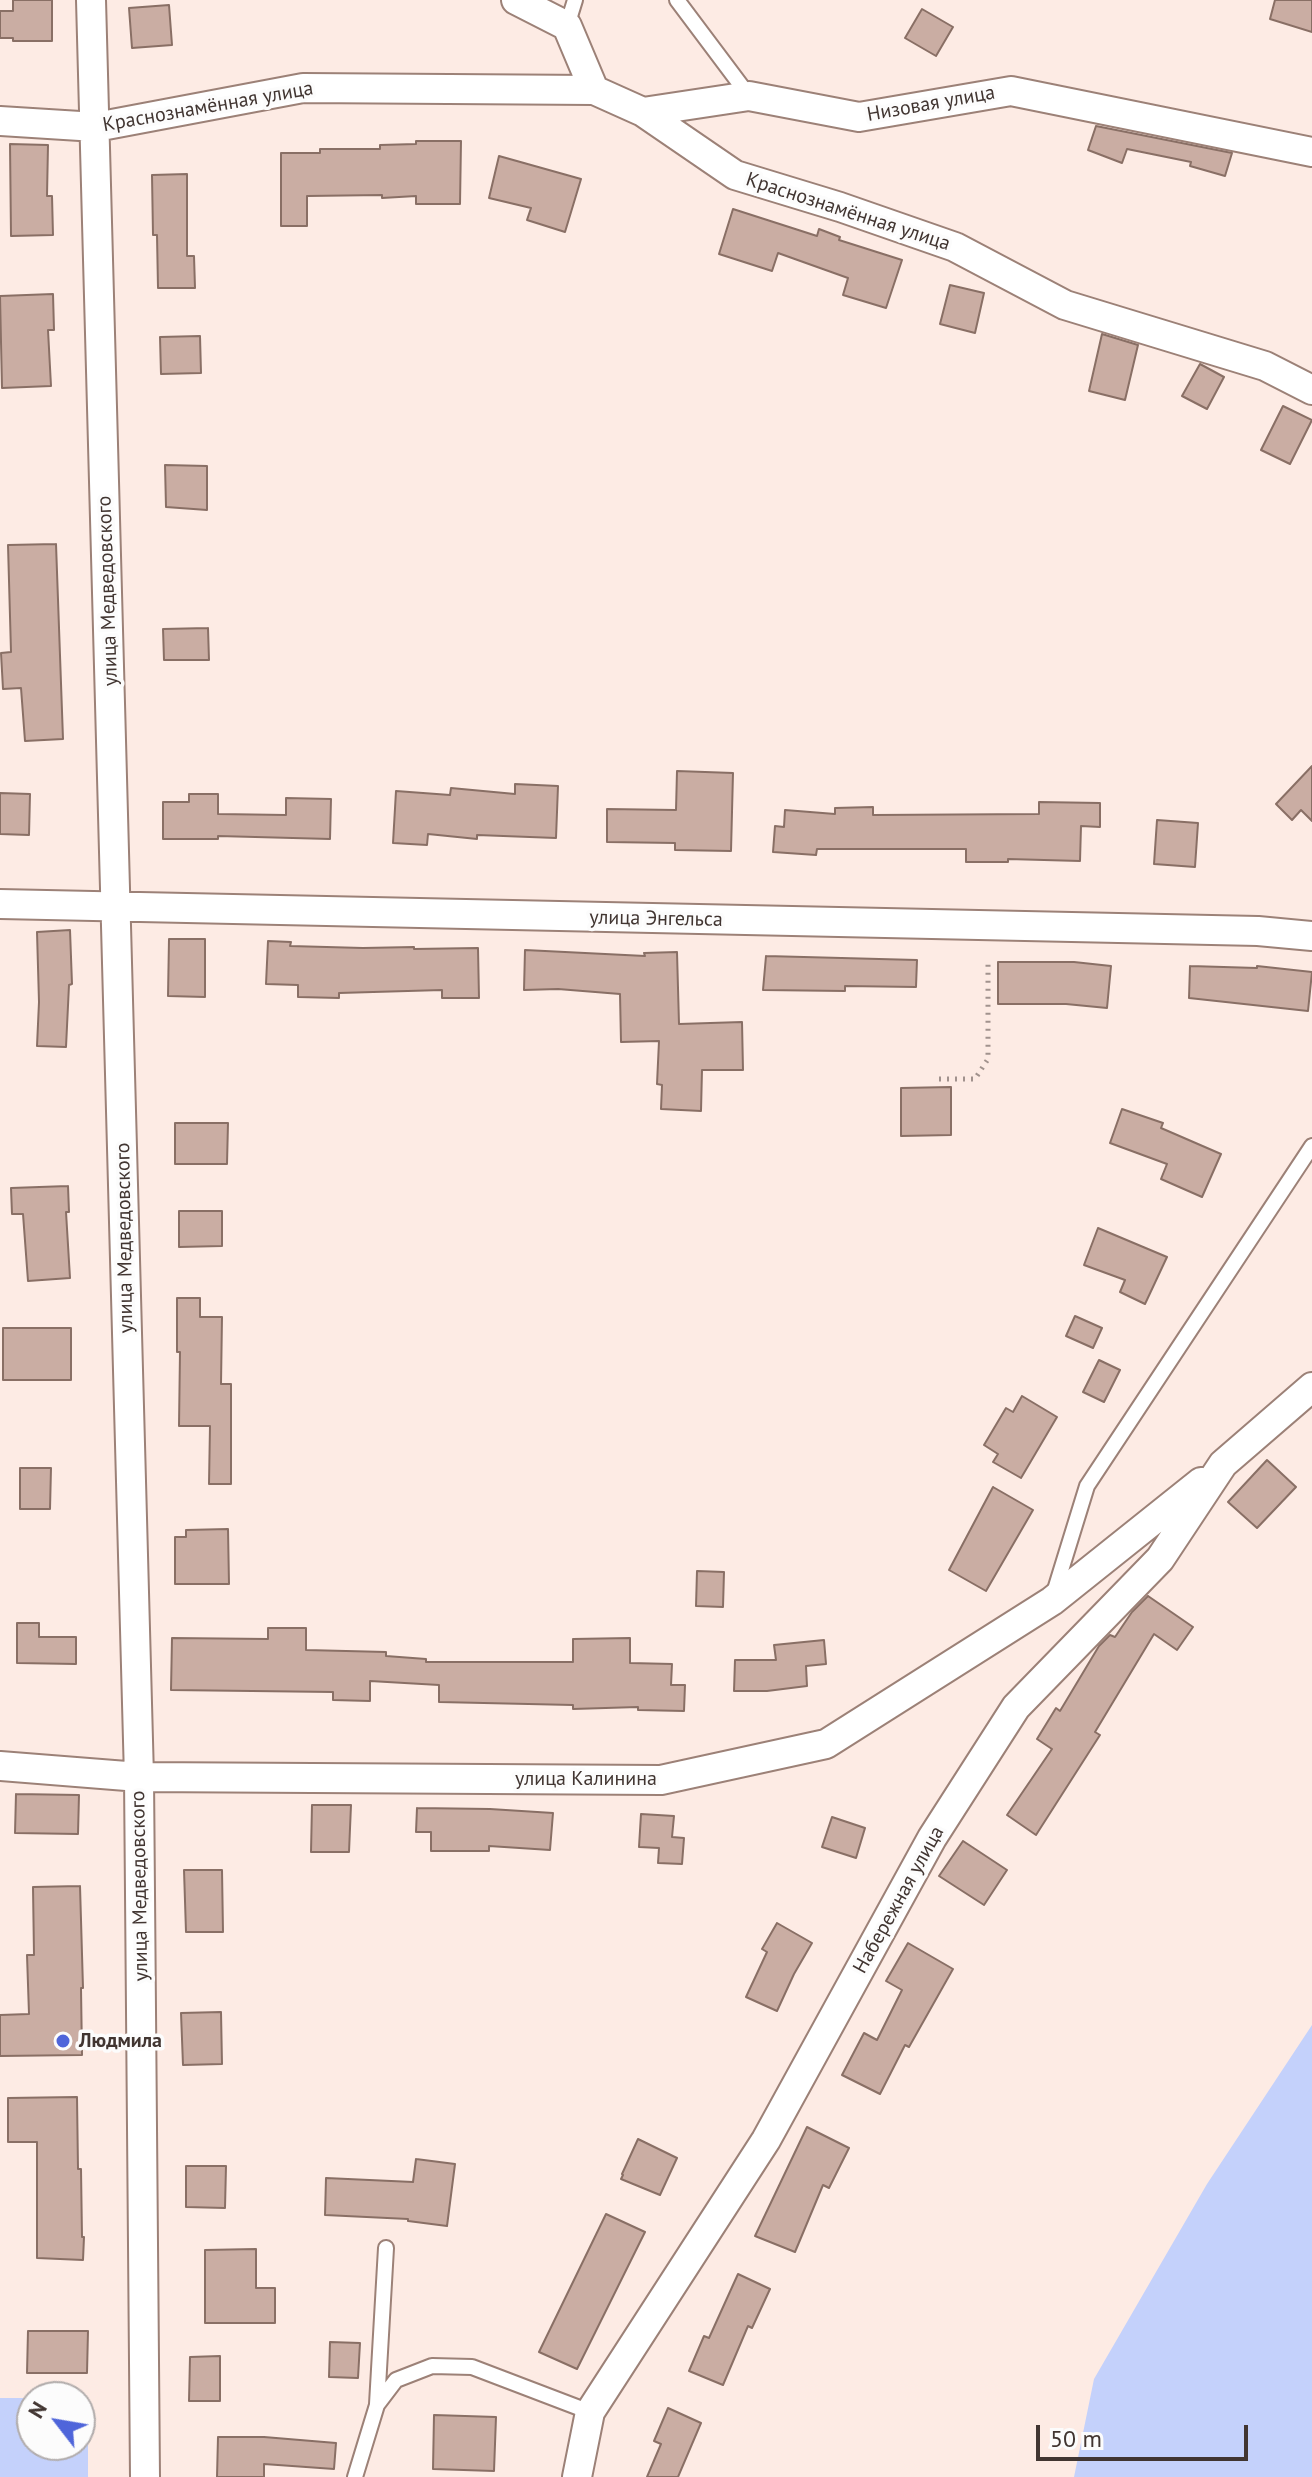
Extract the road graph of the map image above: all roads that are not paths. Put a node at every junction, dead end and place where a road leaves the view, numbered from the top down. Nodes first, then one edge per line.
1 (91, 0) edge
2 (516, 0) edge
3 (677, 0) edge
4 (571, 13) edge
5 (594, 90) junction
6 (749, 96) junction
7 (643, 112) junction
8 (0, 121) edge
9 (96, 127) junction
10 (1312, 152) edge
11 (1312, 390) edge
12 (0, 904) edge
13 (117, 908) junction
14 (1312, 936) edge
15 (1312, 1146) edge
16 (1312, 1387) edge
17 (1223, 1464) junction
18 (1052, 1601) junction
19 (0, 1766) edge
20 (139, 1777) junction
21 (386, 2248) dead end
22 (377, 2405) junction
23 (590, 2412) junction
24 (145, 2477) edge
25 (355, 2477) edge
26 (577, 2477) edge

1 - 9 street, улица Медведовского
2 - 4 street
3 - 6 lane
4 - 5 street
5 - 7 street, Краснознамённая улица
5 - 9 street, Краснознамённая улица
6 - 7 street, Низовая улица
6 - 10 street, Низовая улица
7 - 11 street, Краснознамённая улица
8 - 9 street, Краснознамённая улица
9 - 13 street, улица Медведовского
12 - 13 street, улица Энгельса
13 - 14 street, улица Энгельса
13 - 20 street, улица Медведовского
15 - 18 lane
16 - 17 street, Набережная улица
17 - 18 street, улица Калинина
17 - 23 street, Набережная улица
18 - 20 street, улица Калинина
19 - 20 street, улица Калинина
20 - 24 street, улица Медведовского
21 - 22 lane
22 - 23 lane
22 - 25 lane
23 - 26 street, Набережная улица

